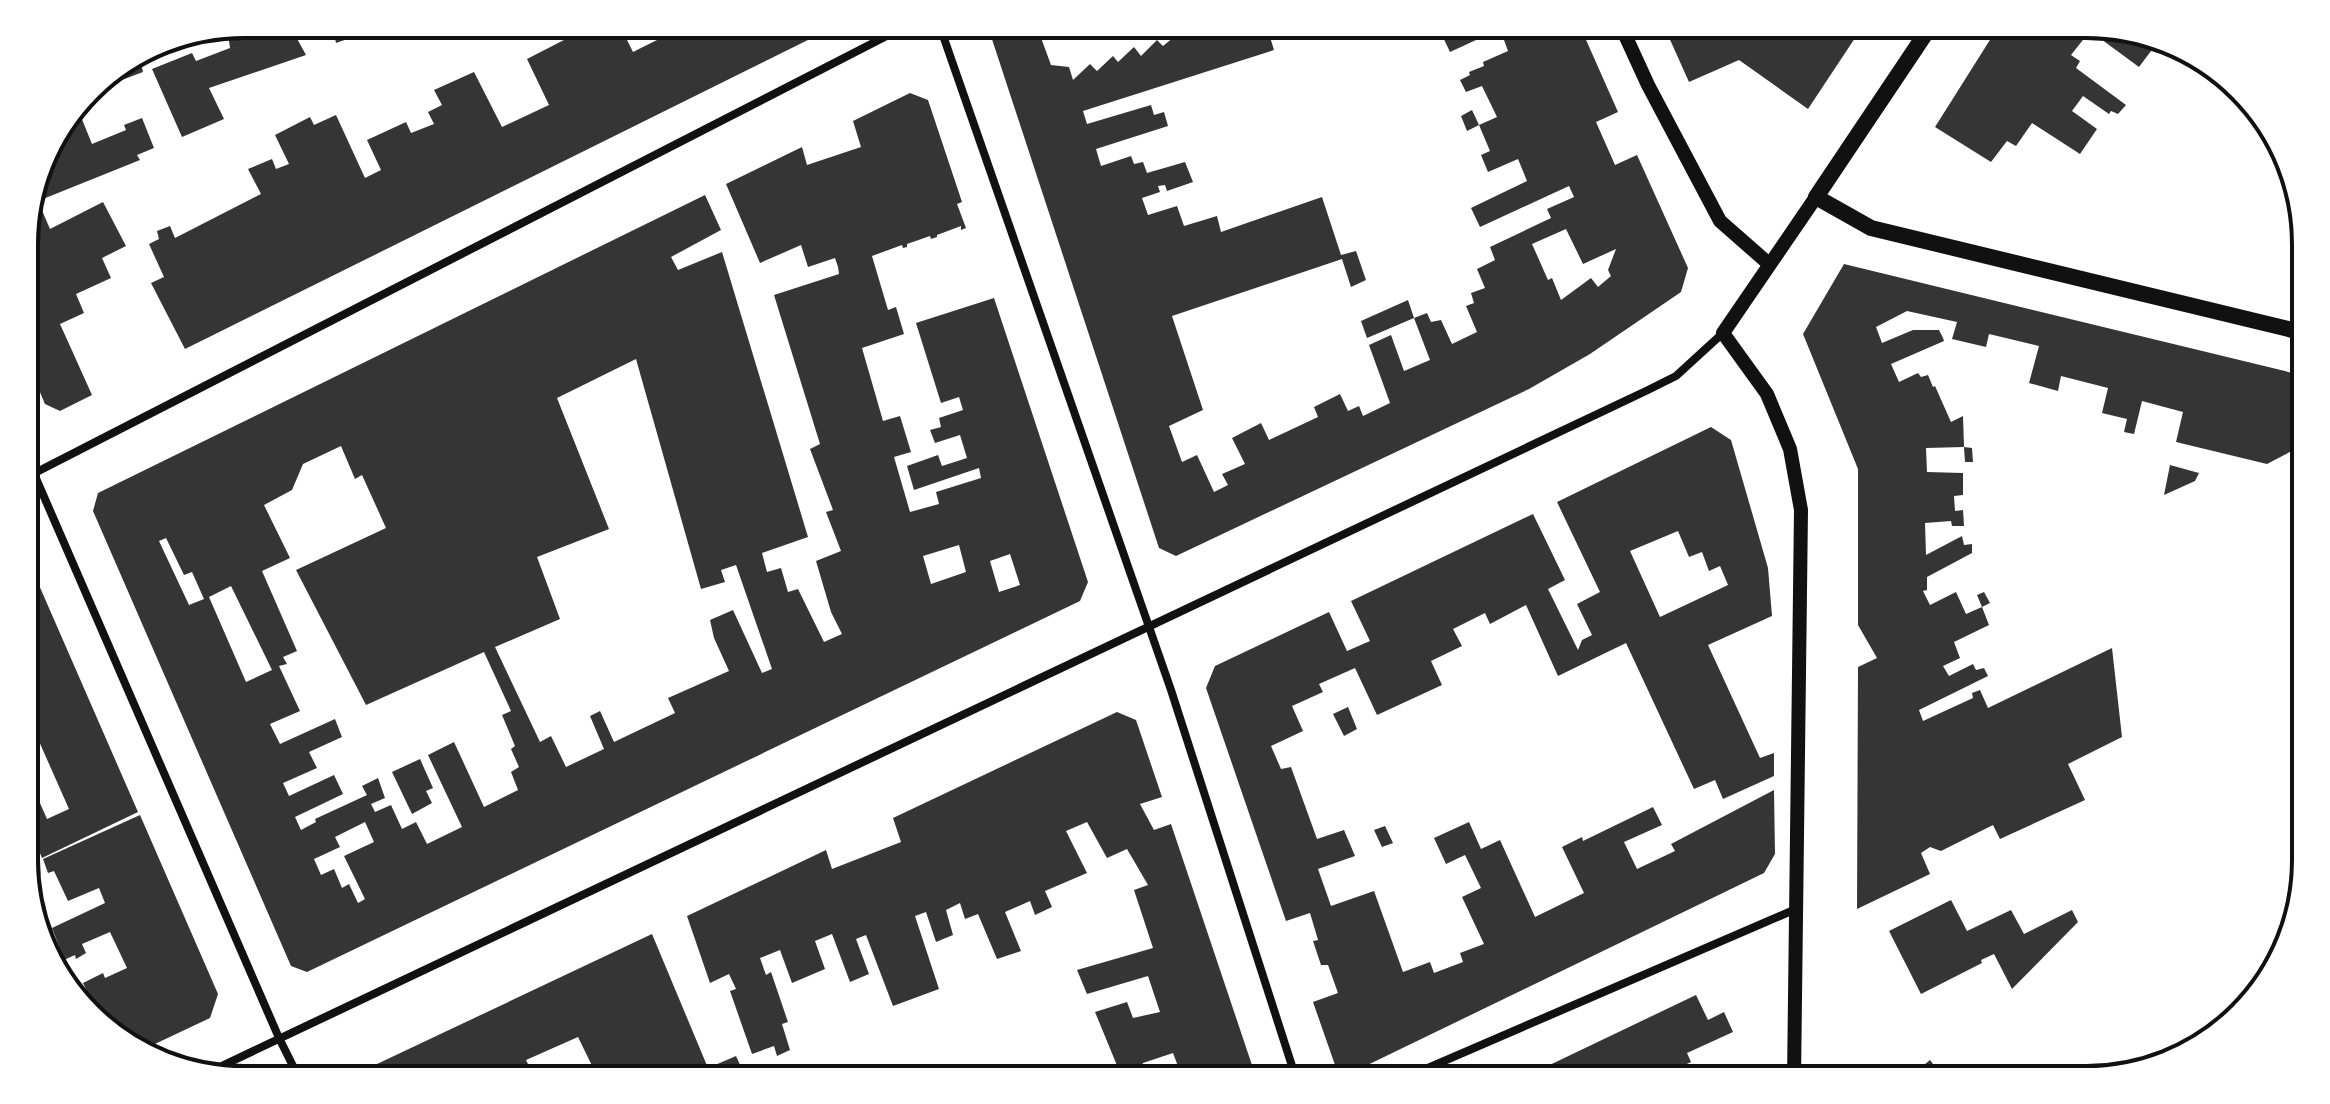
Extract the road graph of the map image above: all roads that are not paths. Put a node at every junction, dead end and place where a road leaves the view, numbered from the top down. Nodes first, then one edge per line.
1 (883, 38) edge
2 (944, 38) edge
3 (1626, 38) edge
4 (1923, 38) edge
5 (1816, 197) junction
6 (1769, 264) junction
7 (2292, 330) edge
8 (1723, 333) junction
9 (38, 472) edge
10 (38, 483) edge
11 (1147, 627) junction
12 (1796, 909) junction
13 (279, 1038) junction
14 (224, 1065) edge
15 (293, 1066) edge
16 (1292, 1066) edge
17 (1432, 1066) edge
18 (1791, 1066) edge

1 - 9 street
2 - 11 street
3 - 6 street
4 - 5 main road
5 - 6 street
5 - 7 main road
6 - 8 street
8 - 11 street
8 - 12 street
10 - 13 street
11 - 13 street
11 - 16 street
12 - 17 street
12 - 18 street
13 - 14 street
13 - 15 street

